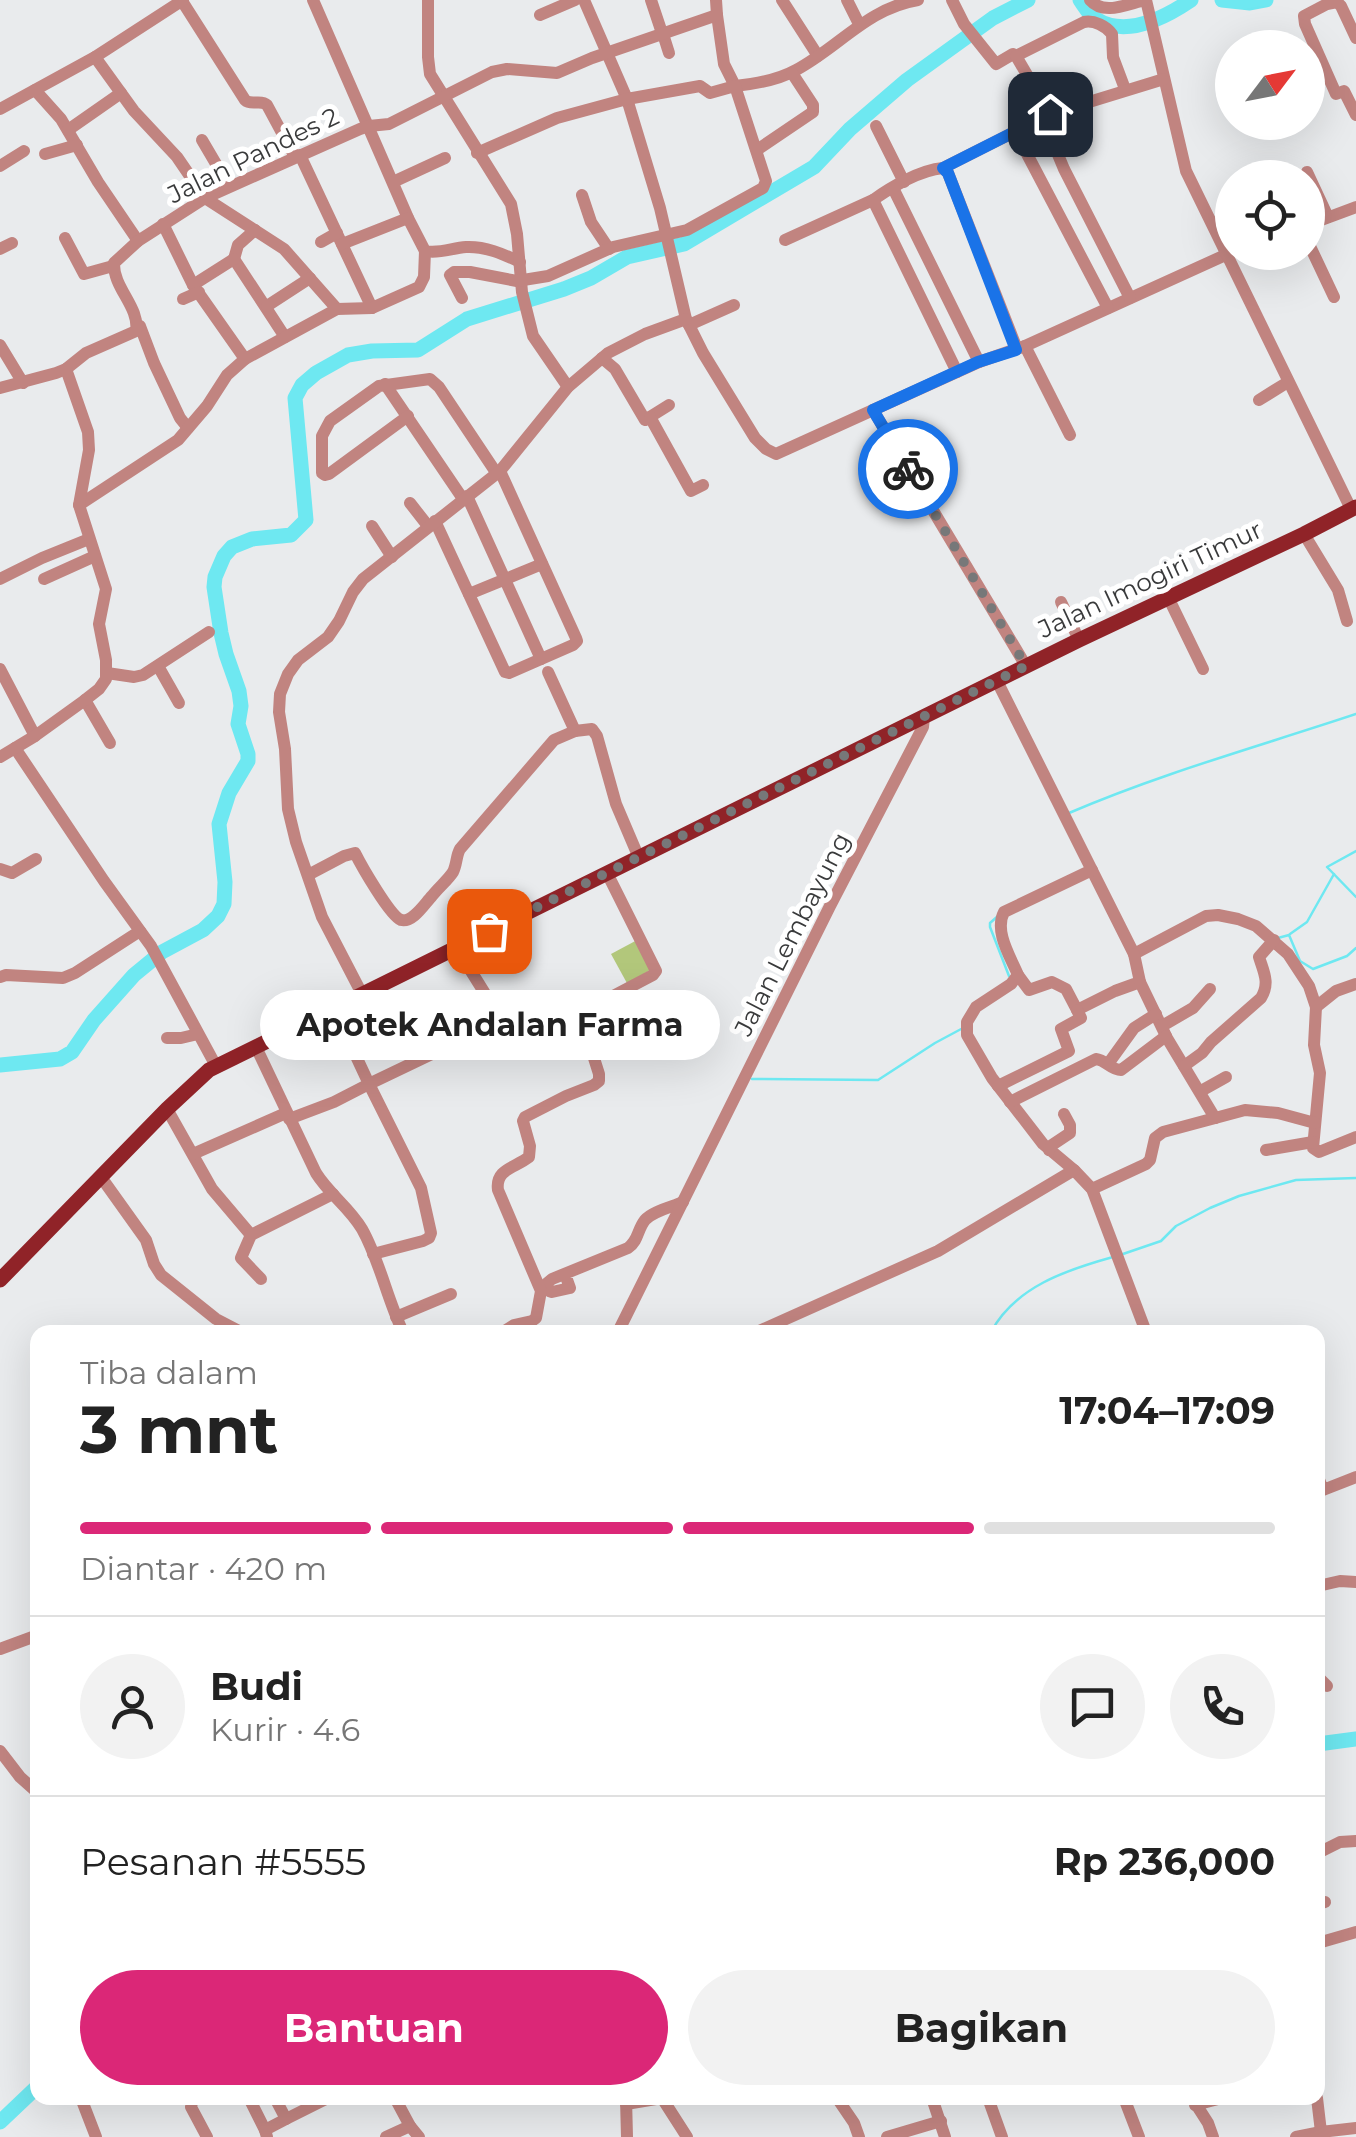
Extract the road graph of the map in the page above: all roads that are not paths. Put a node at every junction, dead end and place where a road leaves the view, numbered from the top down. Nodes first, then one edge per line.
1 (182, 0) edge
2 (313, 0) edge
3 (428, 0) edge
4 (575, 0) edge
5 (584, 0) edge
6 (651, 0) edge
7 (731, 0) edge
8 (782, 0) edge
9 (847, 0) edge
10 (918, 0) edge
11 (952, 0) edge
12 (1090, 0) edge
13 (1147, 2) edge
14 (716, 7) edge
15 (540, 15) dead end
16 (859, 24) junction
17 (662, 32) junction
18 (1356, 38) edge
19 (608, 52) junction
20 (669, 54) dead end
21 (818, 56) junction
22 (1016, 56) junction
23 (95, 57) junction
24 (792, 73) junction
25 (1164, 79) junction
26 (735, 86) junction
27 (1350, 88) edge
28 (1126, 89) junction
29 (34, 90) junction
30 (121, 93) junction
31 (444, 97) junction
32 (628, 99) junction
33 (0, 109) edge
34 (1050, 114) junction
35 (1356, 115) edge
36 (369, 126) junction
37 (876, 126) dead end
38 (68, 130) junction
39 (1016, 133) junction
40 (202, 140) dead end
41 (77, 146) junction
42 (757, 150) junction
43 (24, 151) dead end
44 (477, 152) junction
45 (45, 154) dead end
46 (297, 156) junction
47 (445, 158) dead end
48 (0, 166) edge
49 (943, 168) junction
50 (393, 182) junction
51 (899, 185) junction
52 (229, 186) junction
53 (582, 196) dead end
54 (204, 198) junction
55 (873, 200) junction
56 (1356, 207) edge
57 (1325, 211) edge
58 (1328, 217) junction
59 (408, 218) junction
60 (1325, 218) edge
61 (163, 224) junction
62 (1215, 226) edge
63 (255, 230) junction
64 (65, 238) dead end
65 (340, 238) junction
66 (785, 240) dead end
67 (138, 241) junction
68 (322, 242) dead end
69 (668, 242) junction
70 (609, 249) junction
71 (426, 252) junction
72 (234, 258) junction
73 (1215, 259) edge
74 (520, 262) junction
75 (113, 266) junction
76 (1237, 270) edge
77 (1321, 270) edge
78 (310, 278) junction
79 (522, 286) junction
80 (196, 288) junction
81 (1334, 297) dead end
82 (462, 298) dead end
83 (1130, 298) junction
84 (183, 300) dead end
85 (734, 304) dead end
86 (267, 306) junction
87 (372, 308) junction
88 (1108, 308) junction
89 (337, 309) junction
90 (688, 322) junction
91 (140, 325) junction
92 (285, 337) junction
93 (0, 345) edge
94 (1021, 348) junction
95 (243, 356) junction
96 (602, 358) junction
97 (978, 362) junction
98 (66, 369) junction
99 (957, 372) junction
100 (1288, 382) junction
101 (23, 383) junction
102 (385, 384) junction
103 (0, 388) edge
104 (568, 388) junction
105 (1259, 400) dead end
106 (669, 405) dead end
107 (873, 410) junction
108 (408, 416) junction
109 (650, 418) junction
110 (185, 425) junction
111 (1070, 435) dead end
112 (499, 472) junction
113 (692, 490) dead end
114 (465, 497) junction
115 (410, 503) dead end
116 (79, 504) junction
117 (1354, 508) edge
118 (431, 524) junction
119 (372, 526) dead end
120 (1304, 534) junction
121 (90, 539) junction
122 (95, 556) junction
123 (392, 556) junction
124 (542, 564) junction
125 (0, 579) edge
126 (44, 579) dead end
127 (505, 579) junction
128 (469, 594) junction
129 (1168, 597) junction
130 (1061, 602) dead end
131 (1347, 621) dead end
132 (210, 632) dead end
133 (1079, 640) junction
134 (158, 666) junction
135 (545, 666) junction
136 (1026, 666) junction
137 (0, 669) edge
138 (1204, 669) dead end
139 (107, 673) junction
140 (997, 681) junction
141 (85, 700) junction
142 (180, 702) dead end
143 (924, 717) junction
144 (575, 731) junction
145 (35, 736) junction
146 (110, 744) dead end
147 (15, 748) junction
148 (0, 757) edge
149 (639, 858) junction
150 (36, 859) dead end
151 (0, 870) edge
152 (1092, 870) junction
153 (607, 873) junction
154 (308, 875) junction
155 (140, 931) junction
156 (1274, 940) junction
157 (456, 947) junction
158 (1134, 954) junction
159 (2, 972) edge
160 (1018, 975) junction
161 (1140, 982) junction
162 (1356, 984) edge
163 (1210, 989) dead end
164 (362, 994) junction
165 (1316, 1007) junction
166 (334, 1008) junction
167 (1077, 1010) junction
168 (497, 1018) dead end
169 (1161, 1025) junction
170 (198, 1034) junction
171 (167, 1038) dead end
172 (256, 1047) junction
173 (440, 1050) dead end
174 (1069, 1050) junction
175 (1108, 1064) junction
176 (216, 1066) junction
177 (1184, 1066) junction
178 (1078, 1067) junction
179 (1226, 1077) dead end
180 (369, 1084) junction
181 (998, 1086) junction
182 (1200, 1092) junction
183 (1010, 1102) junction
184 (167, 1109) junction
185 (1064, 1114) dead end
186 (288, 1116) junction
187 (1216, 1118) junction
188 (1315, 1122) junction
189 (1356, 1137) edge
190 (1313, 1142) junction
191 (1049, 1150) junction
192 (1266, 1150) dead end
193 (193, 1154) junction
194 (1074, 1170) junction
195 (101, 1177) junction
196 (1092, 1189) junction
197 (332, 1194) junction
198 (683, 1202) junction
199 (250, 1234) junction
200 (373, 1254) junction
201 (565, 1274) dead end
202 (261, 1279) dead end
203 (0, 1280) edge
204 (451, 1294) dead end
205 (396, 1318) junction
206 (228, 1325) edge
207 (400, 1325) edge
208 (514, 1325) edge
209 (622, 1325) edge
210 (773, 1325) edge
211 (1143, 1325) edge
212 (1356, 1477) edge
213 (1325, 1485) edge
214 (1356, 1582) edge
215 (1325, 1584) edge
216 (30, 1637) edge
217 (0, 1649) edge
218 (0, 1751) edge
219 (30, 1786) edge
220 (1356, 1841) edge
221 (1325, 1850) edge
222 (1356, 1932) edge
223 (1325, 1941) edge
224 (84, 2105) edge
225 (191, 2105) edge
226 (253, 2105) edge
227 (278, 2105) edge
228 (313, 2105) edge
229 (399, 2105) edge
230 (626, 2105) edge
231 (666, 2105) edge
232 (841, 2105) edge
233 (935, 2105) edge
234 (991, 2105) edge
235 (1127, 2105) edge
236 (1197, 2105) edge
237 (1318, 2105) edge
238 (286, 2118) junction
239 (941, 2121) junction
240 (1356, 2128) edge
241 (414, 2132) edge
242 (266, 2133) edge
243 (1321, 2135) edge
244 (96, 2137) edge
245 (207, 2137) edge
246 (386, 2137) edge
247 (627, 2137) edge
248 (687, 2137) edge
249 (859, 2137) edge
250 (887, 2137) edge
251 (945, 2137) edge
252 (1002, 2137) edge
253 (1139, 2137) edge
254 (1213, 2137) edge
255 (1296, 2137) edge

1 - 23 street
1 - 46 street
2 - 36 street
3 - 31 street
4 - 15 street
5 - 19 street
6 - 17 street
7 - 14 street, Jalan Pandes 2
8 - 21 street
9 - 16 street
10 - 16 street
11 - 22 street
12 - 13 street
13 - 25 street
14 - 17 street, Jalan Pandes 2
14 - 26 street
16 - 21 street
17 - 19 street, Jalan Pandes 2
17 - 20 street
18 - 27 street
19 - 31 street, Jalan Pandes 2
19 - 32 street
21 - 24 street
22 - 28 street
22 - 34 street
23 - 29 street
23 - 30 street
24 - 26 street
24 - 42 street
25 - 28 street
25 - 62 street
26 - 32 street
26 - 42 street
27 - 35 street
28 - 34 street
29 - 33 street
29 - 38 street
30 - 38 street
30 - 54 street
31 - 36 street, Jalan Pandes 2
31 - 44 street
32 - 44 street
32 - 69 street
34 - 39 street
34 - 83 street
36 - 46 street, Jalan Pandes 2
36 - 50 street
37 - 51 street
38 - 41 street
39 - 49 street
39 - 88 street
40 - 52 street
41 - 45 street
41 - 67 street
42 - 69 street
43 - 48 street
44 - 74 street
46 - 52 street, Jalan Pandes 2
46 - 65 street
47 - 50 street
49 - 51 street
49 - 94 street
50 - 59 street
51 - 55 street
51 - 97 street
52 - 54 street, Jalan Pandes 2
53 - 70 street
54 - 61 street, Jalan Pandes 2
54 - 63 street
55 - 66 street
55 - 99 street
56 - 58 street
57 - 58 street
58 - 60 street
59 - 65 street
59 - 71 street
61 - 67 street, Jalan Pandes 2
61 - 80 street
63 - 72 street
63 - 78 street
64 - 75 street
65 - 68 street
65 - 87 street
67 - 75 street, Jalan Pandes 2
69 - 70 street
69 - 90 street
70 - 79 street
71 - 74 street
71 - 87 street
72 - 80 street
72 - 86 street
73 - 83 street
74 - 79 street
75 - 91 street
76 - 100 street
77 - 81 street
78 - 86 street
78 - 89 street
79 - 82 street
79 - 104 street
80 - 84 street
80 - 95 street
83 - 88 street
85 - 90 street
86 - 92 street
87 - 89 street
88 - 94 street
89 - 92 street
90 - 96 street
90 - 107 street
91 - 98 street
91 - 110 street
92 - 95 street
93 - 101 street
94 - 97 street
94 - 111 street
95 - 110 street
96 - 104 street
96 - 109 street
97 - 99 street
98 - 101 street
98 - 116 street
99 - 107 street
100 - 105 street
100 - 117 street
101 - 103 street
102 - 108 street
102 - 108 street
102 - 112 street
104 - 112 street
106 - 109 street
107 - 136 street
108 - 114 street
109 - 113 street
110 - 116 street
112 - 114 street
112 - 124 street
114 - 118 street
114 - 127 street
115 - 118 street
116 - 121 street
117 - 120 main road, Jalan Imogiri Timur
118 - 123 street
118 - 128 street
119 - 123 street
120 - 129 main road, Jalan Imogiri Timur
120 - 131 street
121 - 122 street
121 - 125 street
122 - 126 street
122 - 139 street
123 - 154 street
124 - 127 street
124 - 135 street
127 - 128 street
127 - 135 street
128 - 135 street
129 - 133 main road, Jalan Imogiri Timur
129 - 138 street
130 - 133 street
132 - 134 street
133 - 136 main road, Jalan Imogiri Timur
134 - 139 street
134 - 142 street
135 - 144 street
136 - 140 main road, Jalan Imogiri Timur
137 - 145 street
139 - 141 street
140 - 143 main road, Jalan Imogiri Timur
140 - 152 street
141 - 145 street
141 - 146 street
143 - 149 main road, Jalan Imogiri Timur
143 - 198 street, Jalan Lembayung
144 - 149 street
144 - 154 street
145 - 147 street
147 - 148 street
147 - 155 street
149 - 153 main road, Jalan Imogiri Timur
150 - 151 street
152 - 158 street
152 - 160 street
153 - 157 main road, Jalan Imogiri Timur
153 - 208 street
154 - 164 street
155 - 159 street
155 - 170 street
156 - 158 street
156 - 165 street
156 - 177 street
157 - 164 main road, Jalan Imogiri Timur
157 - 168 street
158 - 161 street
160 - 167 street
160 - 181 street
161 - 167 street
161 - 169 street
162 - 165 street
163 - 169 street
164 - 166 main road, Jalan Imogiri Timur
165 - 188 street
166 - 172 main road, Jalan Imogiri Timur
166 - 180 street
167 - 174 street
169 - 175 street
169 - 175 street
169 - 177 street
170 - 171 street
170 - 176 street
172 - 176 main road, Jalan Imogiri Timur
172 - 186 street
173 - 180 street
174 - 178 street
174 - 181 street
175 - 178 street
176 - 184 main road, Jalan Imogiri Timur
177 - 182 street
178 - 183 street
179 - 182 street
180 - 186 street
180 - 200 street
181 - 183 street
182 - 187 street
183 - 191 street
184 - 193 street
184 - 195 main road, Jalan Imogiri Timur
185 - 191 street
186 - 193 street
186 - 197 street
187 - 188 street
187 - 196 street
188 - 190 street
189 - 190 street
190 - 192 street
191 - 194 street
193 - 199 street
194 - 196 street
194 - 210 street
195 - 203 main road, Jalan Imogiri Timur
195 - 206 street
196 - 211 street
197 - 199 street
197 - 200 street
198 - 201 street
198 - 209 street, Jalan Lembayung
199 - 202 street
200 - 205 street
204 - 205 street
205 - 207 street
212 - 213 street
214 - 215 street
216 - 217 street
218 - 219 street
220 - 221 street
222 - 223 street
224 - 244 street
225 - 245 street
226 - 242 street
227 - 238 street
228 - 238 street
229 - 241 street
230 - 247 street
231 - 248 street
232 - 249 street
233 - 239 street
234 - 252 street
235 - 253 street
236 - 254 street
237 - 243 street
238 - 242 street
239 - 250 street
239 - 251 street
240 - 243 street
241 - 246 street
243 - 255 street

